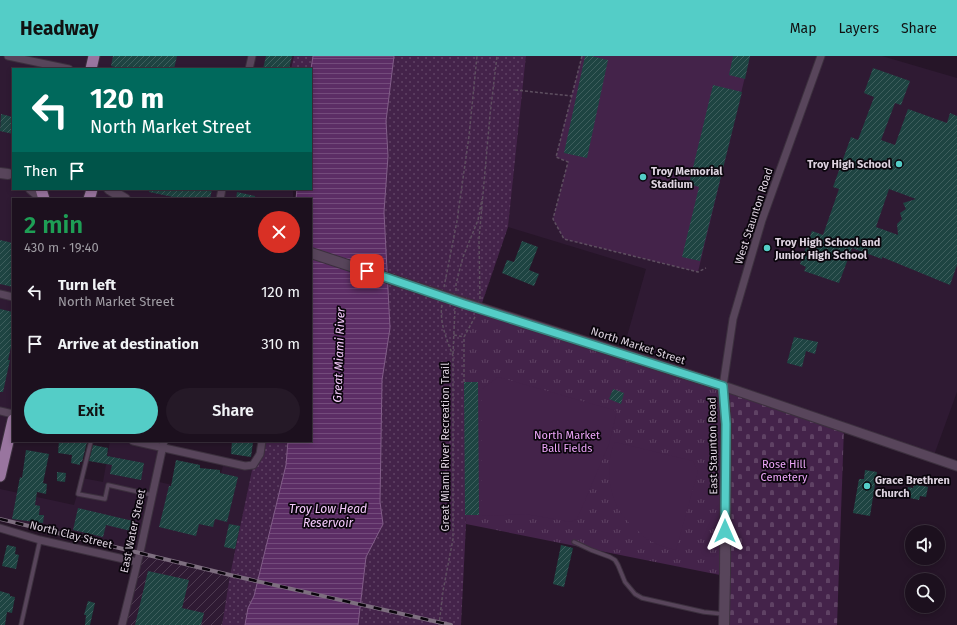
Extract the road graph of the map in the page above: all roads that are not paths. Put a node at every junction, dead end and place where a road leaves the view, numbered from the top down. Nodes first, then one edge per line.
1 (10, 56) edge
2 (94, 56) edge
3 (252, 56) edge
4 (821, 56) edge
5 (64, 68) edge
6 (91, 68) edge
7 (249, 68) edge
8 (32, 190) edge
9 (111, 190) edge
10 (42, 198) edge
11 (123, 198) edge
12 (312, 253) edge
13 (0, 294) edge
14 (12, 297) edge
15 (723, 386) junction
16 (0, 411) edge
17 (12, 414) edge
18 (12, 424) edge
19 (91, 442) edge
20 (143, 442) edge
21 (262, 442) edge
22 (163, 444) edge
23 (957, 466) edge
24 (0, 476) edge
25 (152, 495) junction
26 (0, 528) edge
27 (40, 540) junction
28 (574, 542) dead end
29 (137, 562) junction
30 (724, 614) junction
31 (21, 625) edge
32 (122, 625) edge
33 (724, 625) edge

1 - 5 street
2 - 6 main road
3 - 7 street
4 - 15 street, West Staunton Road
8 - 10 main road
9 - 11 main road
12 - 15 main road, North Market Street, bridge
13 - 14 street
15 - 23 street, North Market Street
15 - 30 main road, East Staunton Road
16 - 17 street
18 - 24 main road
19 - 25 lane
20 - 22 street
21 - 22 street
22 - 25 street, East Water Street
25 - 29 street, East Water Street
26 - 27 street, North Clay Street
27 - 29 street, North Clay Street
27 - 31 lane
28 - 30 lane
29 - 32 street, East Water Street
30 - 33 main road, East Staunton Road

